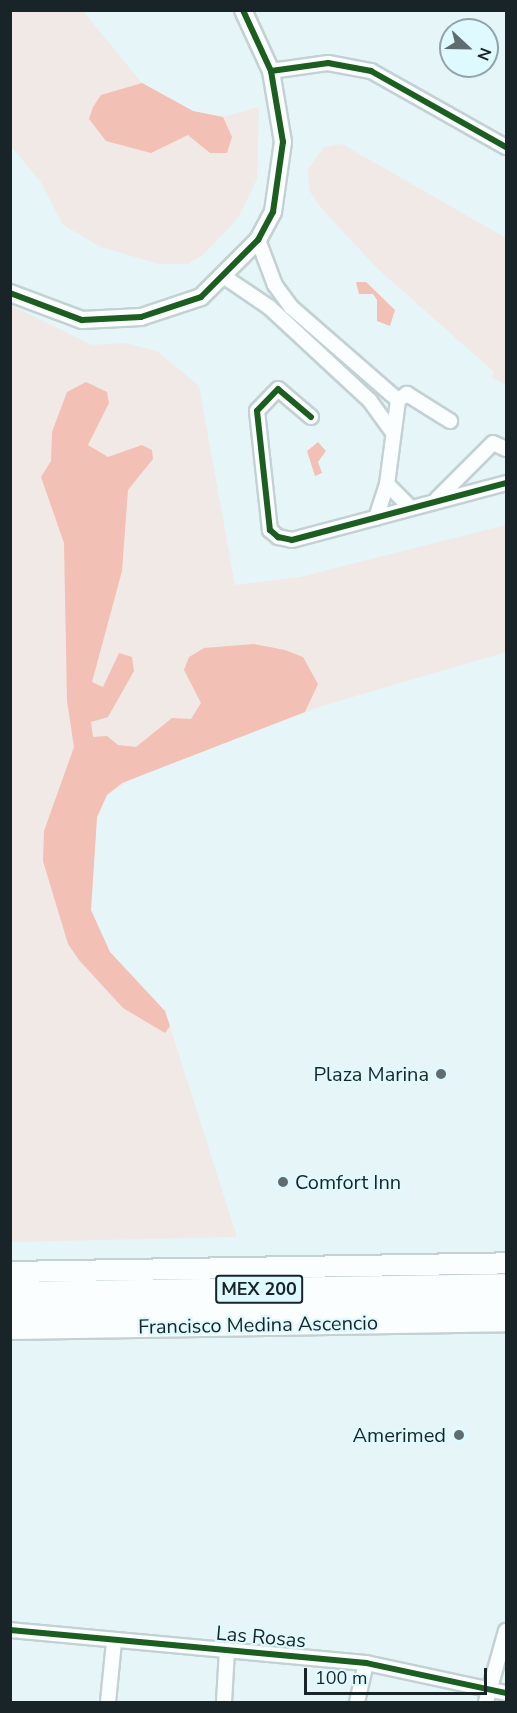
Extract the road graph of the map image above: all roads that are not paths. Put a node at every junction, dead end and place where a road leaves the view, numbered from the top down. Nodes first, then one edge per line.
1 (243, 10) edge
2 (271, 71) junction
3 (507, 147) edge
4 (258, 240) junction
5 (226, 278) junction
6 (274, 285) junction
7 (10, 293) edge
8 (260, 300) junction
9 (384, 387) junction
10 (398, 400) junction
11 (370, 401) junction
12 (310, 417) dead end
13 (450, 421) dead end
14 (392, 431) junction
15 (507, 448) edge
16 (507, 483) edge
17 (387, 484) junction
18 (436, 501) junction
19 (410, 507) junction
20 (376, 518) junction
21 (507, 1263) edge
22 (10, 1272) edge
23 (10, 1280) edge
24 (507, 1284) edge
25 (49, 1292) junction
26 (10, 1293) edge
27 (507, 1305) edge
28 (10, 1311) edge
29 (507, 1321) edge
30 (10, 1329) edge
31 (10, 1630) edge
32 (507, 1631) edge
33 (114, 1641) junction
34 (227, 1650) junction
35 (366, 1664) junction
36 (507, 1693) edge
37 (488, 1696) edge
38 (108, 1702) edge
39 (224, 1702) edge
40 (357, 1702) edge

1 - 2 street
2 - 3 street
2 - 4 street
4 - 5 street
4 - 6 street
5 - 7 street
5 - 8 street
6 - 8 street
6 - 9 street
8 - 11 street
9 - 10 street
9 - 11 street
10 - 13 street
10 - 14 street
11 - 14 street
12 - 20 street
14 - 17 street
15 - 18 street
16 - 18 street
17 - 19 street
17 - 20 street
18 - 19 street
19 - 20 street
21 - 22 main road
23 - 25 highway
24 - 25 highway, Francisco Medina Ascencio / MEX 200
25 - 26 highway, Francisco Medina Ascencio / MEX 200
27 - 28 highway, Francisco Medina Ascencio / MEX 200
29 - 30 main road, Francisco Medina Ascencio
31 - 33 street, Las Rosas
32 - 37 street
33 - 34 street, Las Rosas
33 - 38 street
34 - 35 street, Las Rosas
34 - 39 street
35 - 37 street, Las Rosas
35 - 40 street
36 - 37 street, Las Rosas

